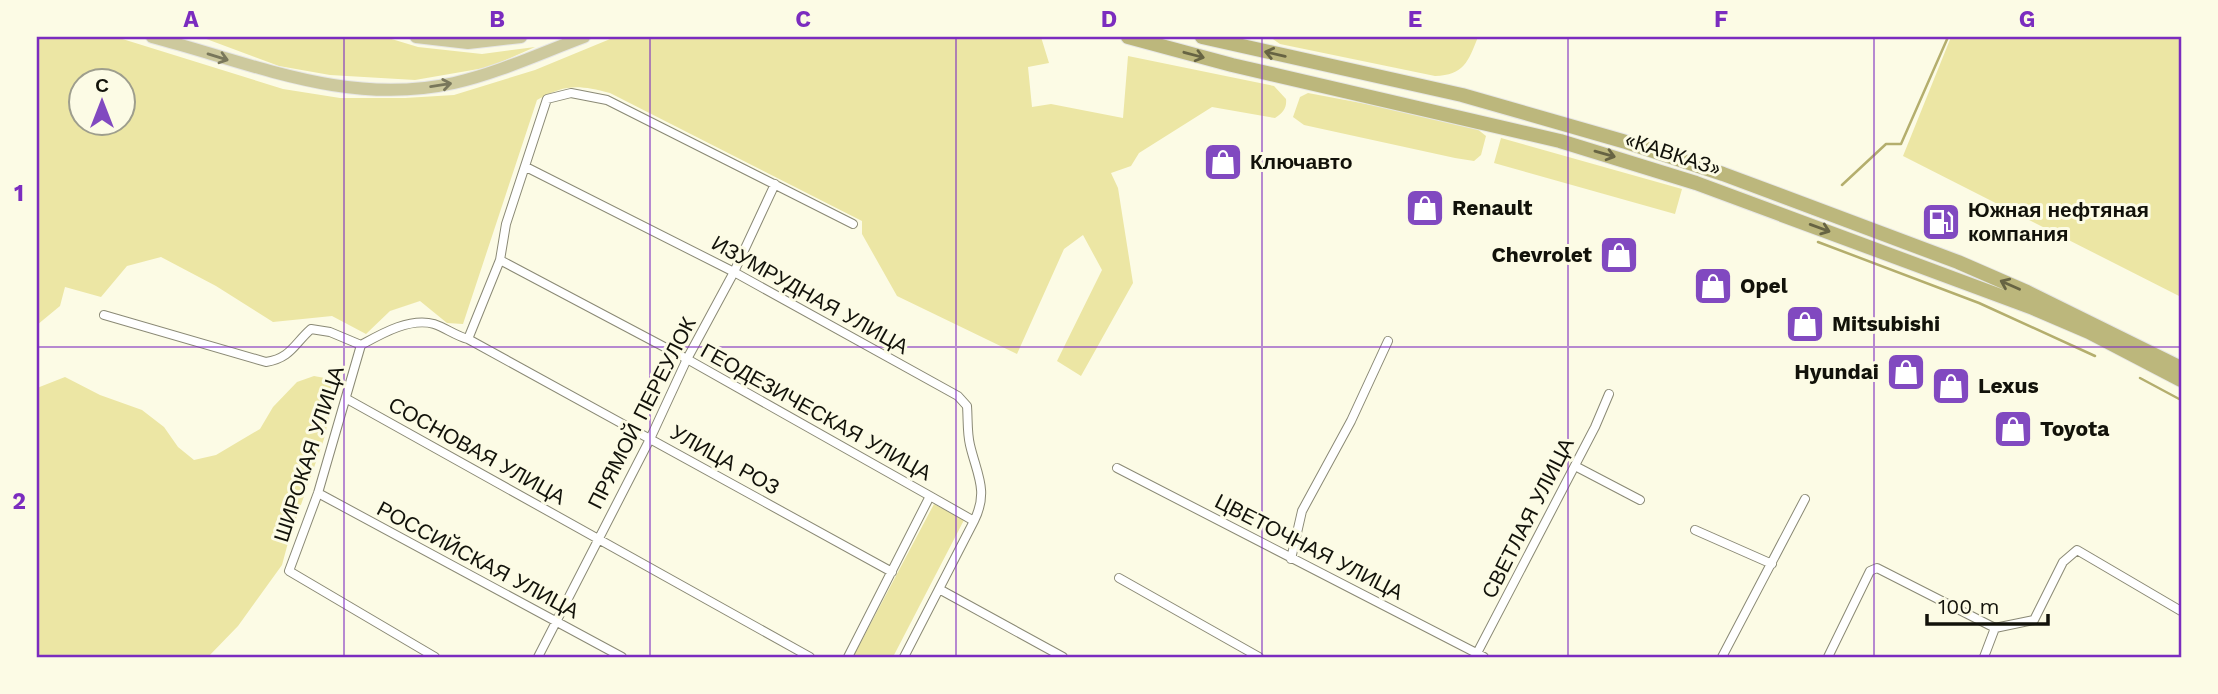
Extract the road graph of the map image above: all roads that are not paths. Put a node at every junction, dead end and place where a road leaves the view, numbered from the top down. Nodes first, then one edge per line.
1 (152, 37) edge
2 (416, 37) edge
3 (521, 37) edge
4 (584, 37) edge
5 (1128, 37) edge
6 (1202, 37) edge
7 (1307, 61) junction
8 (1362, 93) junction
9 (1552, 121) junction
10 (1560, 141) junction
11 (526, 167) junction
12 (775, 184) junction
13 (853, 223) dead end
14 (500, 260) junction
15 (734, 272) junction
16 (104, 315) dead end
17 (468, 340) junction
18 (1388, 341) dead end
19 (361, 345) junction
20 (687, 359) junction
21 (2181, 368) edge
22 (2181, 380) edge
23 (1609, 394) dead end
24 (347, 399) junction
25 (650, 439) junction
26 (1575, 466) junction
27 (1117, 468) dead end
28 (318, 493) junction
29 (930, 496) junction
30 (1805, 499) dead end
31 (1640, 500) dead end
32 (974, 521) junction
33 (1695, 530) dead end
34 (598, 539) junction
35 (1290, 559) junction
36 (1772, 564) junction
37 (892, 572) junction
38 (1119, 578) dead end
39 (939, 589) junction
40 (2181, 611) edge
41 (556, 622) junction
42 (1995, 628) junction
43 (1479, 656) edge
44 (435, 657) edge
45 (538, 657) edge
46 (622, 657) edge
47 (810, 657) edge
48 (848, 657) edge
49 (904, 657) edge
50 (1063, 657) edge
51 (1259, 657) edge
52 (1722, 657) edge
53 (1828, 657) edge
54 (1984, 657) edge

1 -> 4 main road
2 - 3 main road
5 -> 8 highway, «КАВКАЗ»
7 -> 6 highway, «КАВКАЗ»
7 - 8 highway
7 - 9 highway, «КАВКАЗ»
8 - 10 highway, «КАВКАЗ»
9 - 10 highway
21 -> 9 highway, «КАВКАЗ»
10 -> 22 highway, «КАВКАЗ»
11 - 12 street
11 - 14 street
11 - 15 street, ИЗУМРУДНАЯ УЛИЦА
12 - 13 street
12 - 15 street, ПРЯМОЙ ПЕРЕУЛОК
14 - 17 street
14 - 20 street, ГЕОДЕЗИЧЕСКАЯ УЛИЦА
15 - 20 street, ПРЯМОЙ ПЕРЕУЛОК
15 - 32 street, ИЗУМРУДНАЯ УЛИЦА
16 - 19 street
17 - 19 street, УЛИЦА РОЗ
17 - 25 street, УЛИЦА РОЗ
18 - 35 street
19 - 24 street, ШИРОКАЯ УЛИЦА
20 - 25 street, ПРЯМОЙ ПЕРЕУЛОК
20 - 29 street, ГЕОДЕЗИЧЕСКАЯ УЛИЦА
23 - 26 street, СВЕТЛАЯ УЛИЦА
24 - 28 street, ШИРОКАЯ УЛИЦА
24 - 34 street, СОСНОВАЯ УЛИЦА
25 - 34 street, ПРЯМОЙ ПЕРЕУЛОК
25 - 37 street, УЛИЦА РОЗ
26 - 31 street
26 - 43 street, СВЕТЛАЯ УЛИЦА
27 - 35 street, ЦВЕТОЧНАЯ УЛИЦА
28 - 41 street, РОССИЙСКАЯ УЛИЦА
28 - 44 street, ШИРОКАЯ УЛИЦА
29 - 32 street, ГЕОДЕЗИЧЕСКАЯ УЛИЦА
29 - 37 street
30 - 36 street
32 - 39 street, ИЗУМРУДНАЯ УЛИЦА
33 - 36 street
34 - 41 street, ПРЯМОЙ ПЕРЕУЛОК
34 - 47 street, СОСНОВАЯ УЛИЦА
35 - 43 street, ЦВЕТОЧНАЯ УЛИЦА
36 - 52 street
37 - 48 street
38 - 51 street
39 - 49 street, ИЗУМРУДНАЯ УЛИЦА
39 - 50 street
40 - 42 street
41 - 45 street, ПРЯМОЙ ПЕРЕУЛОК
41 - 46 street, РОССИЙСКАЯ УЛИЦА
42 - 53 street
42 - 54 street

